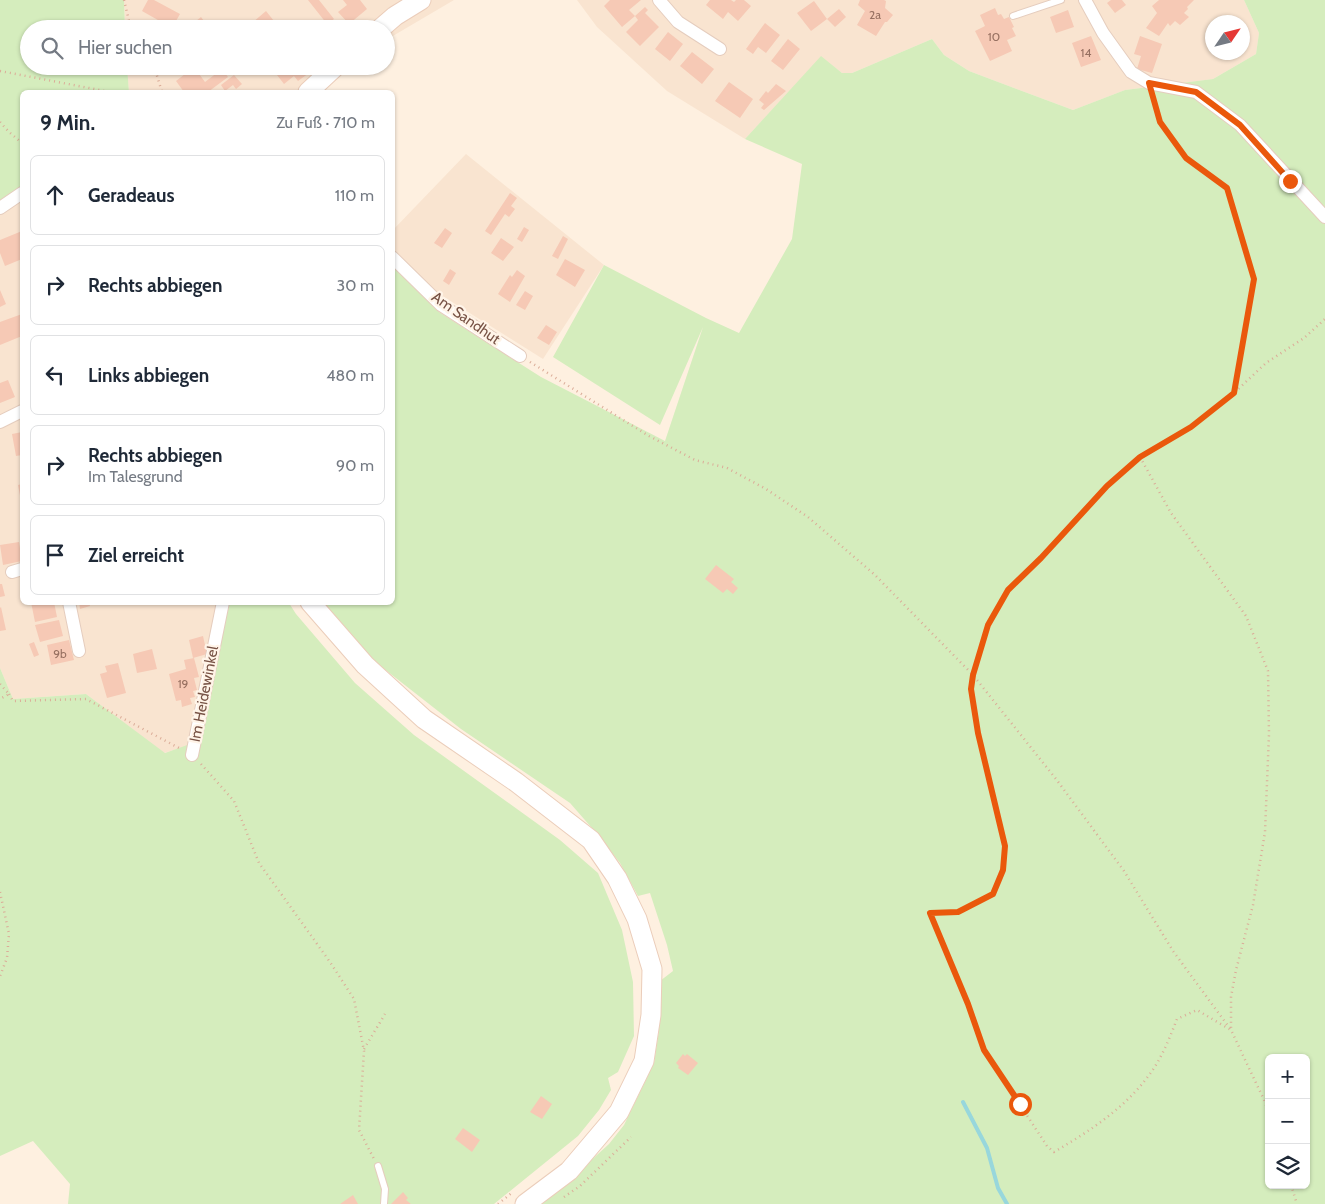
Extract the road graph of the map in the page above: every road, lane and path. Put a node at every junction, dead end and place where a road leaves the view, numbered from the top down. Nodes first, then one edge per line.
1 (124, 0) edge
2 (421, 0) edge
3 (659, 0) edge
4 (1061, 0) edge
5 (1085, 0) edge
6 (1013, 16) dead end
7 (129, 20) edge
8 (390, 20) edge
9 (720, 49) dead end
10 (0, 71) edge
11 (20, 75) edge
12 (21, 75) edge
13 (157, 75) edge
14 (326, 75) edge
15 (1149, 83) junction
16 (100, 90) edge
17 (161, 90) edge
18 (310, 90) edge
19 (0, 122) edge
20 (20, 141) edge
21 (20, 194) edge
22 (0, 208) edge
23 (1325, 217) edge
24 (395, 260) edge
25 (1325, 319) edge
26 (520, 356) joint
27 (1234, 393) junction
28 (20, 413) edge
29 (0, 422) edge
30 (1140, 457) junction
31 (70, 605) edge
32 (222, 605) edge
33 (312, 605) edge
34 (79, 651) dead end
35 (973, 675) junction
36 (0, 684) edge
37 (9, 694) junction
38 (0, 699) edge
39 (192, 755) junction
40 (0, 892) edge
41 (0, 976) edge
42 (385, 1014) dead end
43 (1231, 1030) junction
44 (364, 1051) junction
45 (1265, 1102) edge
46 (631, 1137) dead end
47 (378, 1166) joint
48 (1292, 1189) edge
49 (520, 1197) edge
50 (559, 1200) dead end
51 (384, 1204) edge
52 (498, 1204) edge
53 (1297, 1204) edge

1 - 7 path
2 - 8 street
3 - 9 street
4 - 6 lane
5 - 15 street
10 - 11 path
12 - 16 path
13 - 17 path
14 - 18 street
15 - 23 street
15 - 27 path
19 - 20 path
21 - 22 street
24 - 26 street, Am Sandhut
25 - 27 path
26 - 35 path
27 - 30 path
28 - 29 street
30 - 35 path
30 - 43 path
31 - 34 street
32 - 39 street, Im Heidewinkel
33 - 49 street
35 - 43 path
35 - 43 path
36 - 37 path
37 - 38 path
37 - 39 path, Im Heidewinkel
39 - 44 path
40 - 41 path
42 - 44 path
43 - 45 path
44 - 47 path
46 - 50 path
47 - 51 lane
48 - 53 path
49 - 52 path

